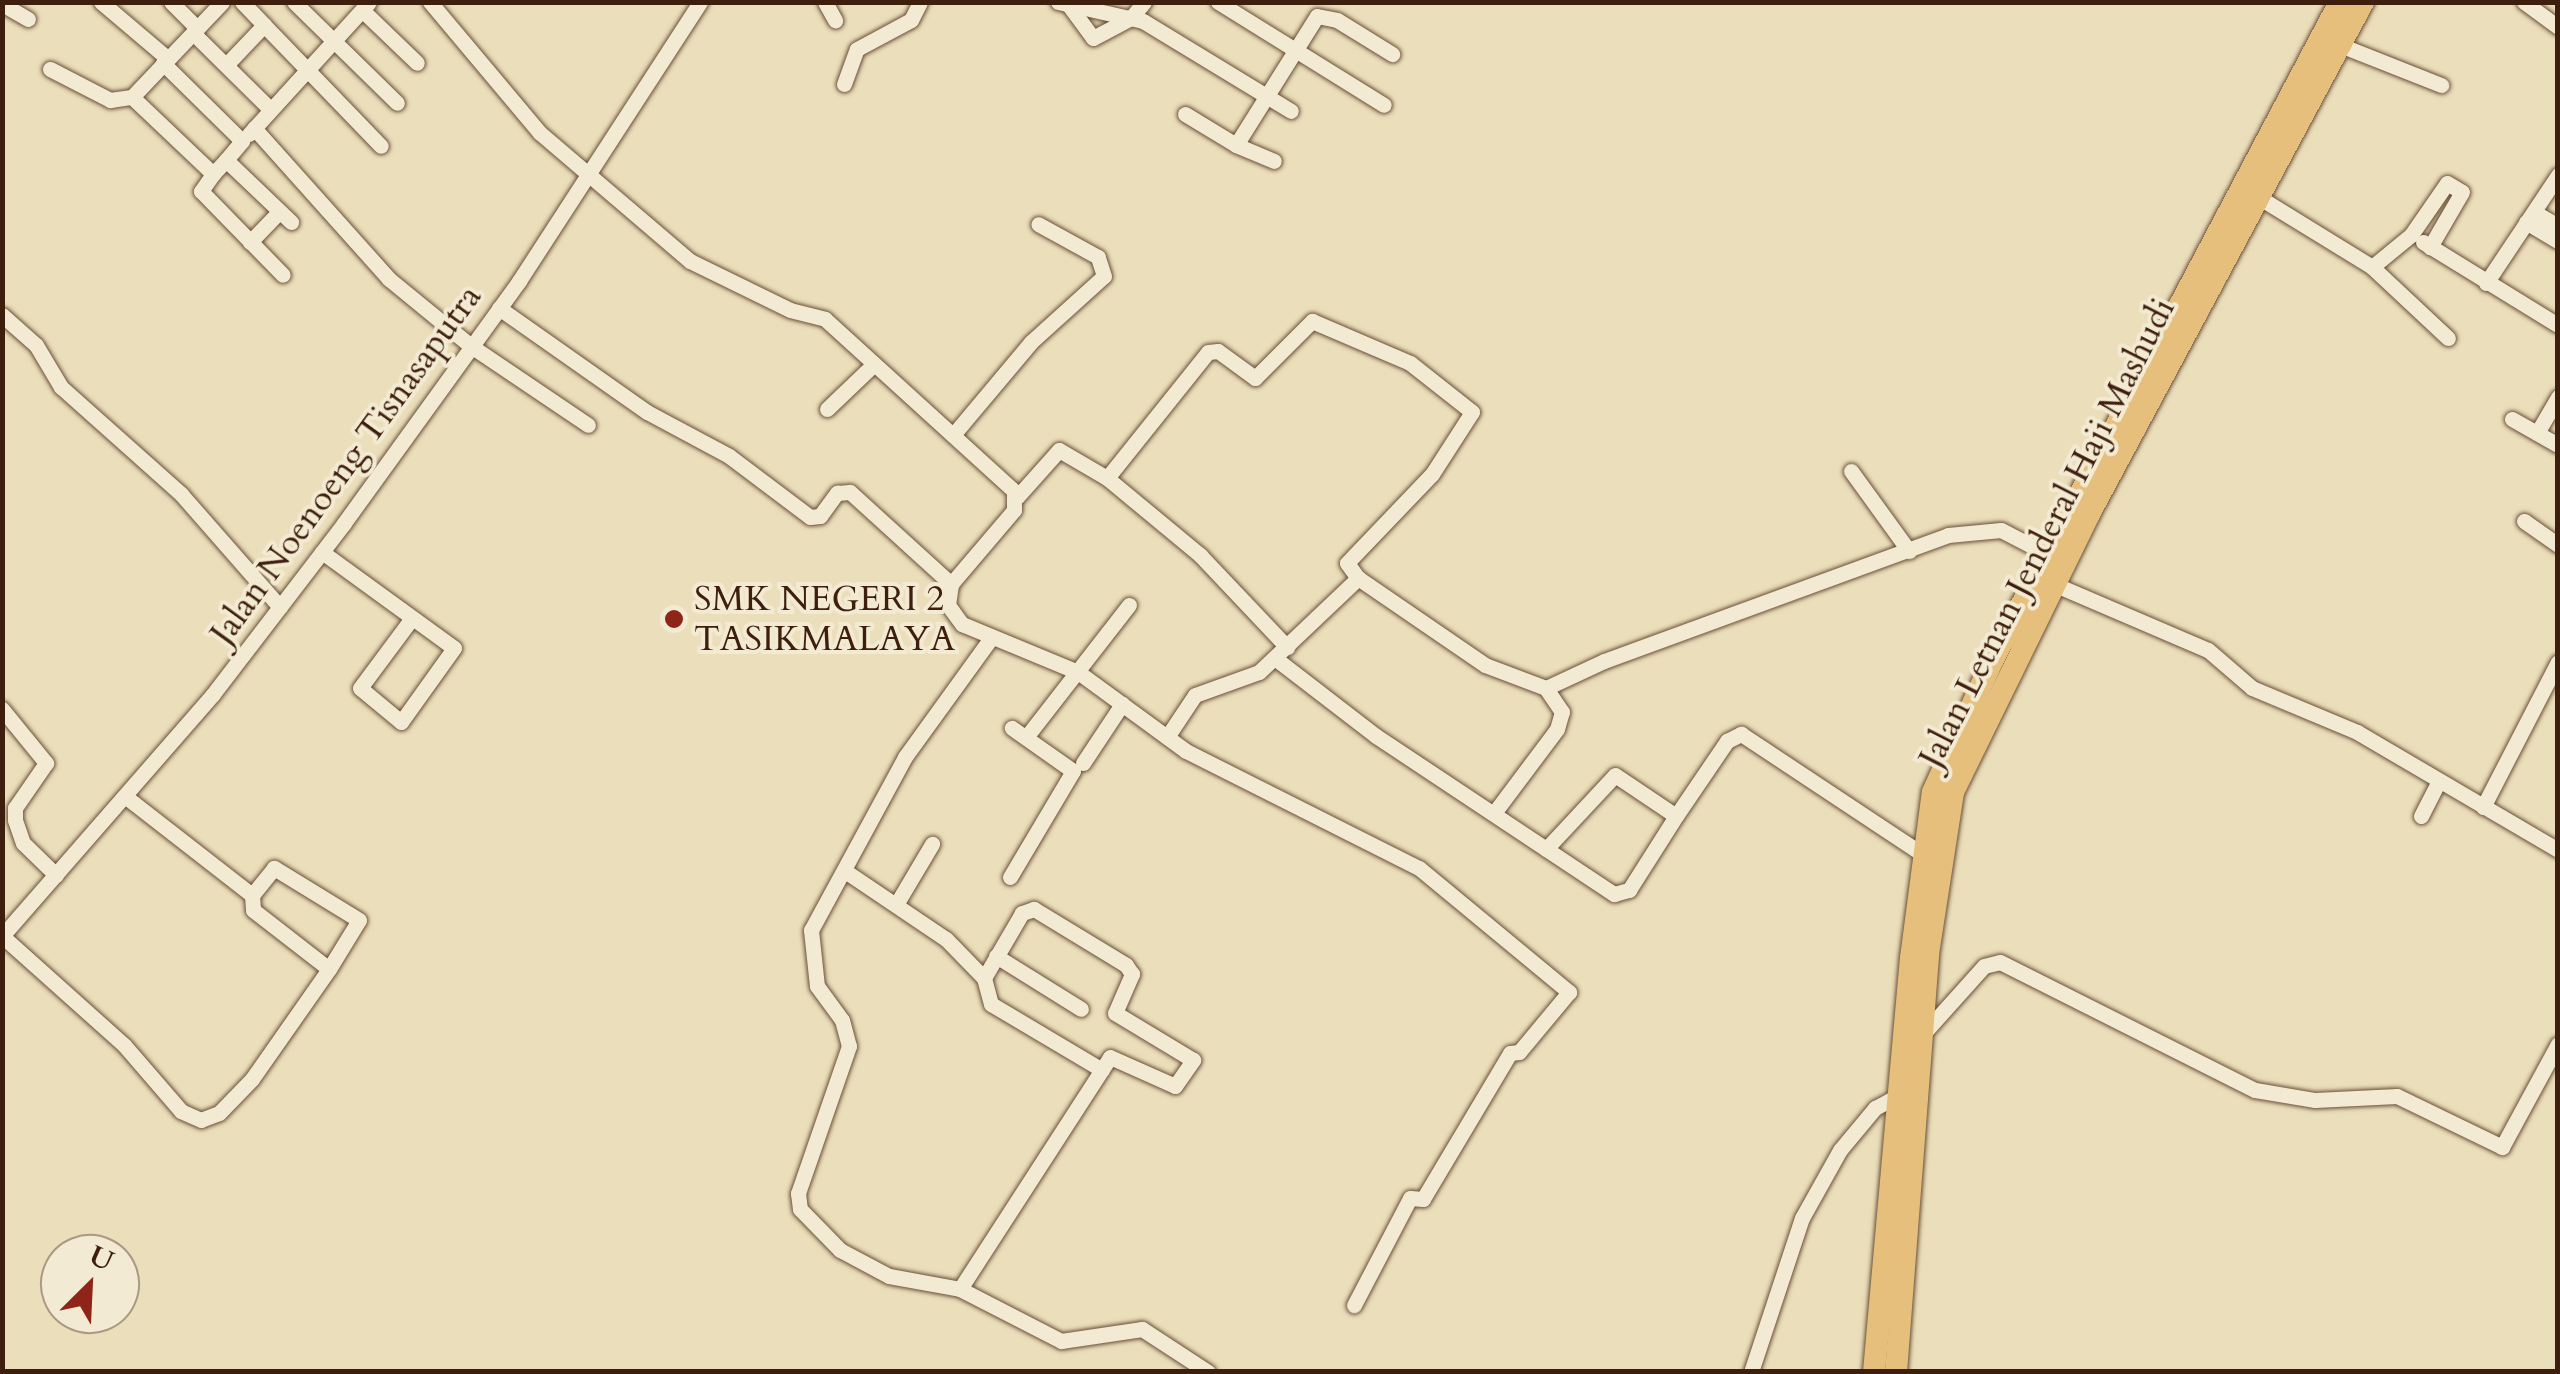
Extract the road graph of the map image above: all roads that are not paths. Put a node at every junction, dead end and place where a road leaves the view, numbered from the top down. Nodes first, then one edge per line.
1 (101, 2) edge
2 (171, 2) edge
3 (222, 2) edge
4 (242, 2) edge
5 (294, 2) edge
6 (430, 2) edge
7 (700, 2) edge
8 (825, 2) edge
9 (920, 2) edge
10 (1058, 2) edge
11 (1144, 2) edge
12 (1218, 2) edge
13 (2340, 2) edge
14 (2363, 2) edge
15 (2524, 2) edge
16 (2, 4) edge
17 (1068, 4) edge
18 (366, 6) edge
19 (1131, 18) junction
20 (28, 19) dead end
21 (834, 20) dead end
22 (264, 26) junction
23 (2558, 26) edge
24 (195, 30) junction
25 (333, 40) junction
26 (2340, 46) junction
27 (1294, 49) junction
28 (1392, 54) dead end
29 (165, 61) junction
30 (417, 63) dead end
31 (227, 64) junction
32 (50, 69) dead end
33 (308, 69) junction
34 (844, 84) dead end
35 (2441, 85) dead end
36 (132, 96) junction
37 (1266, 96) junction
38 (398, 104) dead end
39 (1384, 105) dead end
40 (270, 109) junction
41 (1291, 112) dead end
42 (1185, 114) dead end
43 (248, 134) junction
44 (1236, 145) junction
45 (381, 146) dead end
46 (226, 160) junction
47 (1274, 161) dead end
48 (213, 174) junction
49 (590, 176) junction
50 (2558, 176) edge
51 (2260, 198) junction
52 (2530, 217) junction
53 (1038, 224) dead end
54 (2558, 226) edge
55 (2411, 235) junction
56 (2558, 241) edge
57 (250, 242) junction
58 (2430, 246) junction
59 (2372, 267) junction
60 (282, 275) dead end
61 (2486, 283) junction
62 (2558, 301) edge
63 (499, 308) junction
64 (2, 314) edge
65 (2553, 322) edge
66 (2448, 338) dead end
67 (471, 346) junction
68 (873, 365) junction
69 (2558, 398) edge
70 (826, 408) dead end
71 (2512, 419) dead end
72 (588, 425) dead end
73 (2537, 433) junction
74 (952, 435) junction
75 (2558, 445) edge
76 (1852, 471) dead end
77 (1107, 478) junction
78 (1017, 497) junction
79 (2524, 521) dead end
80 (2558, 545) edge
81 (1909, 550) junction
82 (322, 552) junction
83 (2049, 555) junction
84 (1358, 578) junction
85 (951, 584) junction
86 (2056, 585) junction
87 (1130, 606) dead end
88 (280, 607) junction
89 (412, 618) junction
90 (991, 638) junction
91 (1281, 653) junction
92 (2558, 662) edge
93 (2002, 663) junction
94 (1078, 672) junction
95 (1546, 688) junction
96 (1122, 704) junction
97 (2, 709) edge
98 (1167, 738) junction
99 (1083, 763) dead end
100 (2438, 783) junction
101 (126, 797) junction
102 (2483, 807) junction
103 (1494, 813) junction
104 (1676, 816) junction
105 (2421, 816) dead end
106 (932, 844) dead end
107 (1546, 849) junction
108 (2558, 850) edge
109 (1922, 854) junction
110 (844, 871) junction
111 (56, 875) junction
112 (1010, 876) dead end
113 (252, 894) junction
114 (897, 903) junction
115 (2, 936) edge
116 (996, 956) junction
117 (329, 968) junction
118 (984, 978) junction
119 (1080, 1009) dead end
120 (1923, 1034) junction
121 (2558, 1044) edge
122 (2554, 1063) edge
123 (1102, 1070) junction
124 (1901, 1094) junction
125 (960, 1289) junction
126 (1354, 1305) dead end
127 (1208, 1372) edge
128 (1751, 1372) edge
129 (1874, 1372) edge
130 (1896, 1372) edge

1 - 29 street
2 - 24 street
3 - 24 street
4 - 22 street
5 - 25 street
6 - 49 street
7 - 49 street, Jalan Noenoeng Tisnasaputra
8 - 21 street
9 - 34 street
10 - 17 street
11 - 19 street
12 - 27 street
13 - 83 main road, Jalan Letnan Jenderal Haji Mashudi
14 - 26 main road, Jalan Letnan Jenderal Haji Mashudi
15 - 23 street
16 - 20 street
17 - 19 street
17 - 19 street
18 - 25 street
18 - 30 street
19 - 37 street
22 - 31 street
22 - 33 street
24 - 29 street
24 - 31 street
25 - 33 street
25 - 38 street
26 - 35 street
26 - 51 main road, Jalan Letnan Jenderal Haji Mashudi
27 - 28 street
27 - 37 street
27 - 39 street
29 - 36 street
29 - 43 street
31 - 40 street
32 - 36 street
33 - 40 street
33 - 45 street
36 - 48 street
37 - 41 street
37 - 44 street
40 - 43 street
42 - 44 street
43 - 46 street
43 - 67 street
44 - 47 street
46 - 48 street
46 - 57 street
48 - 57 street
49 - 63 street, Jalan Noenoeng Tisnasaputra
49 - 68 street
50 - 52 street
51 - 59 street
51 - 86 main road, Jalan Letnan Jenderal Haji Mashudi
52 - 54 street
52 - 56 street
52 - 61 street
53 - 74 street
55 - 58 street
55 - 58 street
55 - 59 street
57 - 60 street
58 - 61 street
59 - 66 street
61 - 65 street
62 - 65 street
63 - 67 street, Jalan Noenoeng Tisnasaputra
63 - 85 street
64 - 88 street
67 - 72 street
67 - 82 street, Jalan Noenoeng Tisnasaputra
68 - 70 street
68 - 74 street
69 - 73 street
71 - 73 street
73 - 75 street
74 - 78 street
76 - 81 street
77 - 78 street
77 - 84 street
77 - 91 street
78 - 85 street
79 - 80 street
81 - 83 street
81 - 95 street
82 - 88 street, Jalan Noenoeng Tisnasaputra
82 - 89 street
83 - 93 main road, Jalan Letnan Jenderal Haji Mashudi
84 - 91 street
84 - 95 street
85 - 90 street
86 - 93 main road, Jalan Letnan Jenderal Haji Mashudi
86 - 100 street
87 - 94 street
88 - 101 street, Jalan Noenoeng Tisnasaputra
89 - 89 street
90 - 94 street
90 - 110 street
91 - 98 street
91 - 103 street
92 - 102 street
93 - 109 main road, Jalan Letnan Jenderal Haji Mashudi
93 - 120 main road, Jalan Letnan Jenderal Haji Mashudi
94 - 96 street
94 - 112 street
95 - 103 street
96 - 98 street
96 - 99 street
97 - 111 street
98 - 126 street
100 - 102 street
100 - 105 street
101 - 111 street, Jalan Noenoeng Tisnasaputra
101 - 113 street
102 - 108 street
103 - 107 street
104 - 107 street
104 - 107 street
104 - 109 street
106 - 114 street
109 - 124 main road, Jalan Letnan Jenderal Haji Mashudi
110 - 114 street
110 - 125 street
111 - 115 street, Jalan Noenoeng Tisnasaputra
113 - 117 street
113 - 117 street
114 - 118 street
115 - 117 street
116 - 118 street
116 - 119 street
116 - 123 street
118 - 123 street
120 - 122 street
120 - 130 main road, Jalan Letnan Jenderal Haji Mashudi
121 - 122 street
123 - 125 street
124 - 128 street
124 - 129 main road, Jalan Letnan Jenderal Haji Mashudi
125 - 127 street

